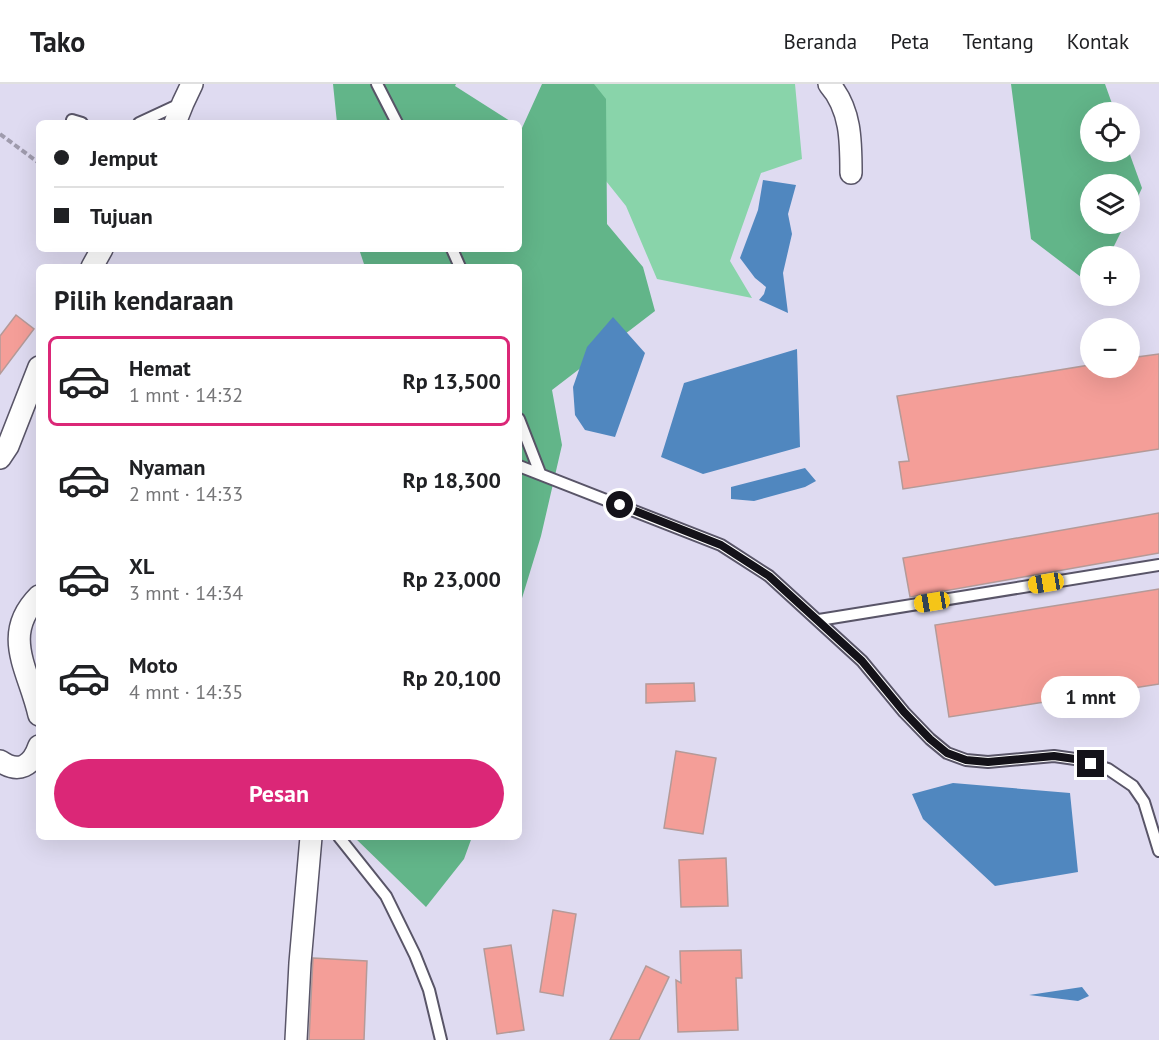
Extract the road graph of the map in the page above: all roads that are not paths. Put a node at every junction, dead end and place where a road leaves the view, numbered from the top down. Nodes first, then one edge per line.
1 (377, 84) edge
2 (829, 84) edge
3 (187, 93) edge
4 (144, 120) edge
5 (176, 120) edge
6 (395, 120) edge
7 (851, 173) dead end
8 (36, 375) edge
9 (522, 427) edge
10 (0, 459) edge
11 (522, 467) edge
12 (540, 473) junction
13 (1159, 565) edge
14 (36, 599) edge
15 (819, 620) junction
16 (36, 698) edge
17 (36, 752) edge
18 (0, 761) edge
19 (311, 840) edge
20 (341, 840) edge
21 (1159, 851) edge
22 (296, 1040) edge
23 (441, 1040) edge

1 - 6 lane
2 - 7 street
3 - 4 lane
3 - 5 street
8 - 10 street
9 - 12 lane
11 - 12 lane
12 - 15 lane
13 - 15 lane
14 - 16 street
15 - 21 lane
17 - 18 street
19 - 22 street
20 - 23 lane

